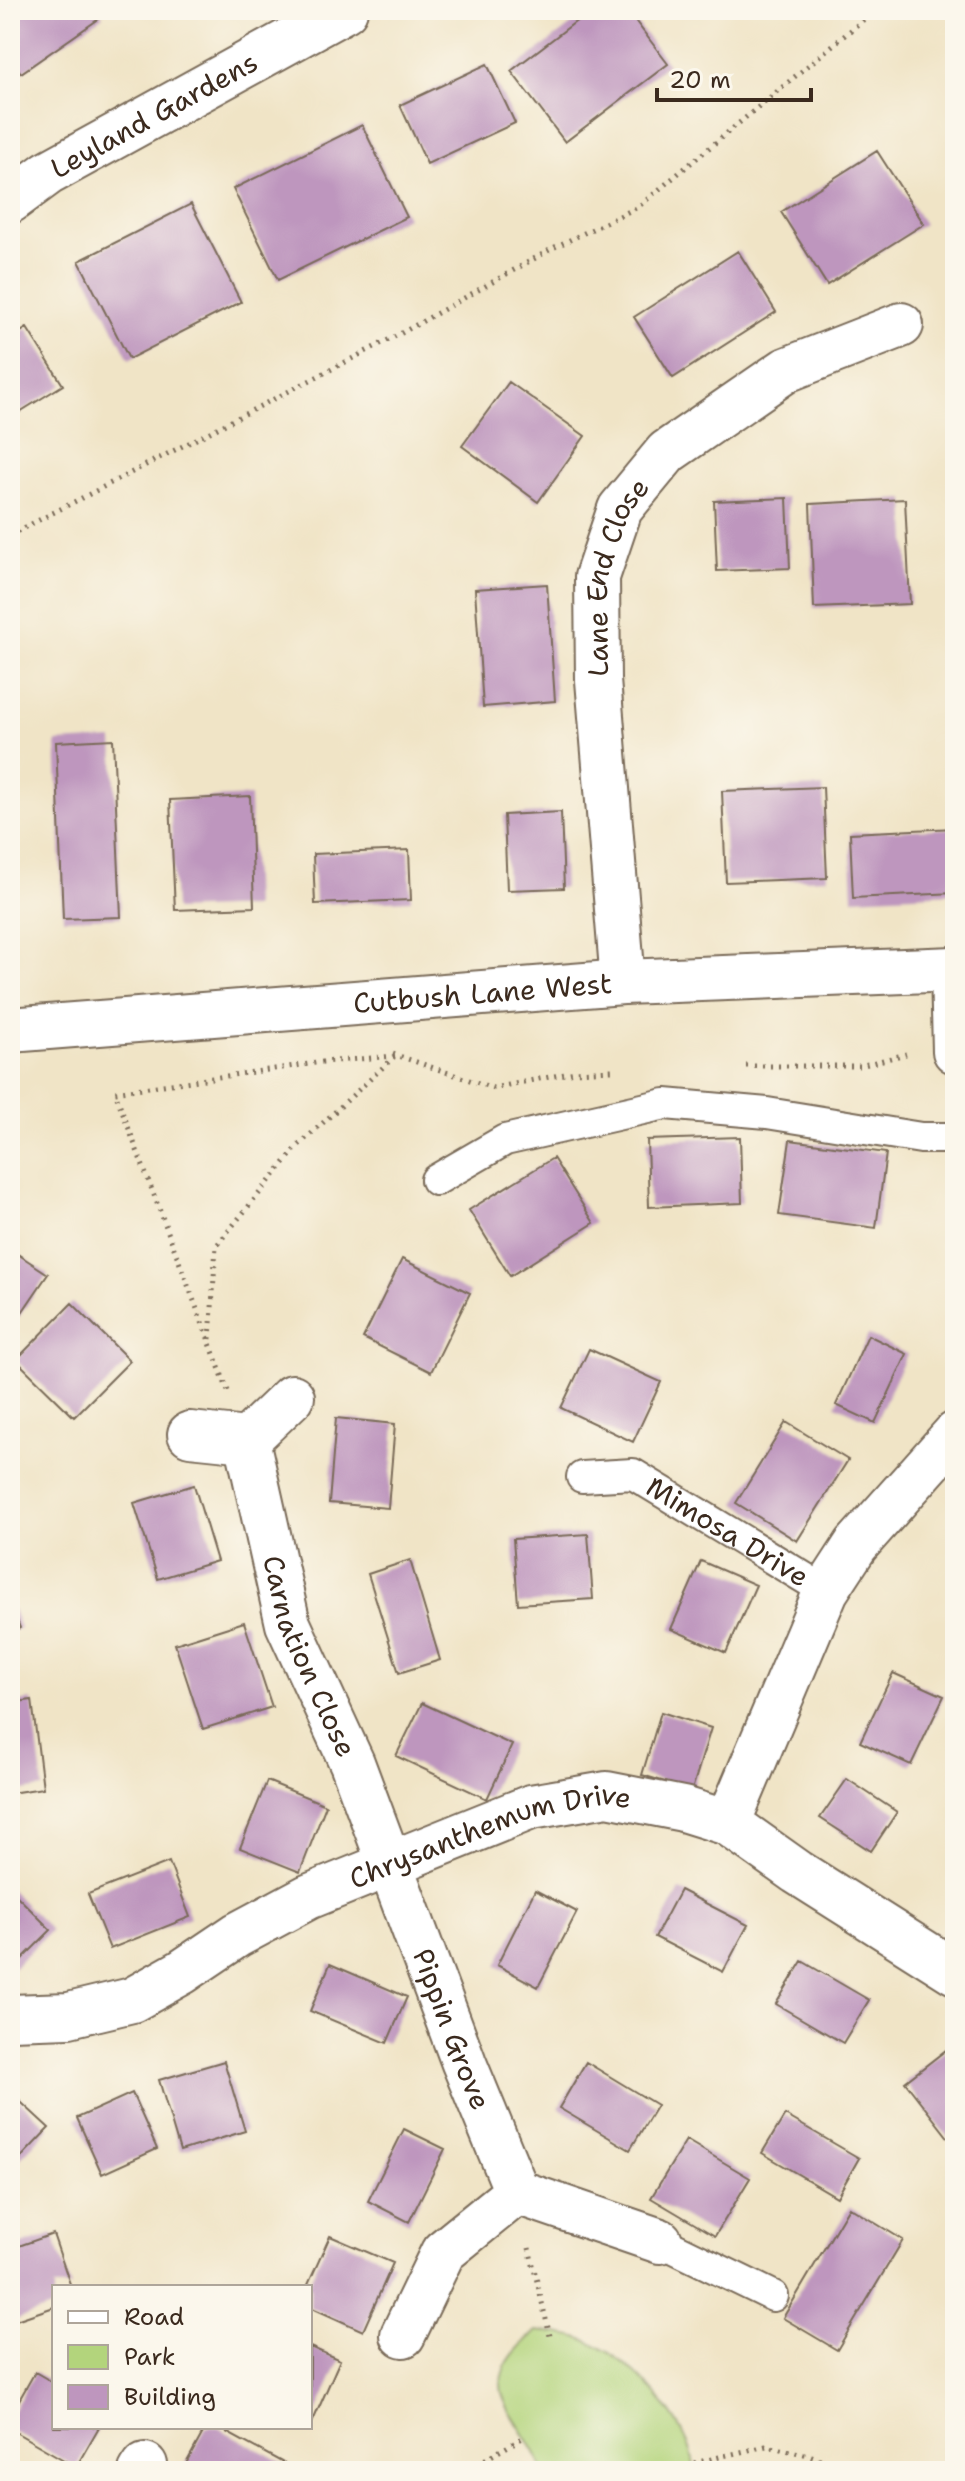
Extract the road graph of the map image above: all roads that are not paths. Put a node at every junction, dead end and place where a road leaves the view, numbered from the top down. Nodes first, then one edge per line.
1 (345, 10) edge
2 (10, 201) edge
3 (901, 325) dead end
4 (954, 969) edge
5 (623, 982) junction
6 (10, 1030) edge
7 (955, 1051) edge
8 (955, 1138) edge
9 (436, 1180) dead end
10 (292, 1397) dead end
11 (190, 1434) dead end
12 (955, 1434) edge
13 (247, 1440) junction
14 (582, 1477) dead end
15 (826, 1591) junction
16 (728, 1823) junction
17 (389, 1866) junction
18 (955, 1972) edge
19 (10, 2017) edge
20 (517, 2192) junction
21 (660, 2241) joint
22 (773, 2296) dead end
23 (403, 2335) dead end

1 - 2 street, Leyland Gardens
3 - 5 street, Lane End Close
4 - 5 street, Cutbush Lane West
4 - 7 street
5 - 6 street, Cutbush Lane West
8 - 9 lane
10 - 13 street
11 - 13 street
12 - 15 street, Mimosa Drive
13 - 17 street, Carnation Close
14 - 15 lane, Mimosa Drive
15 - 16 street, Mimosa Drive
16 - 17 street, Chrysanthemum Drive
16 - 18 street, Chrysanthemum Drive
17 - 19 street, Chrysanthemum Drive
17 - 20 street, Pippin Grove
20 - 21 street
20 - 23 street
21 - 22 lane

